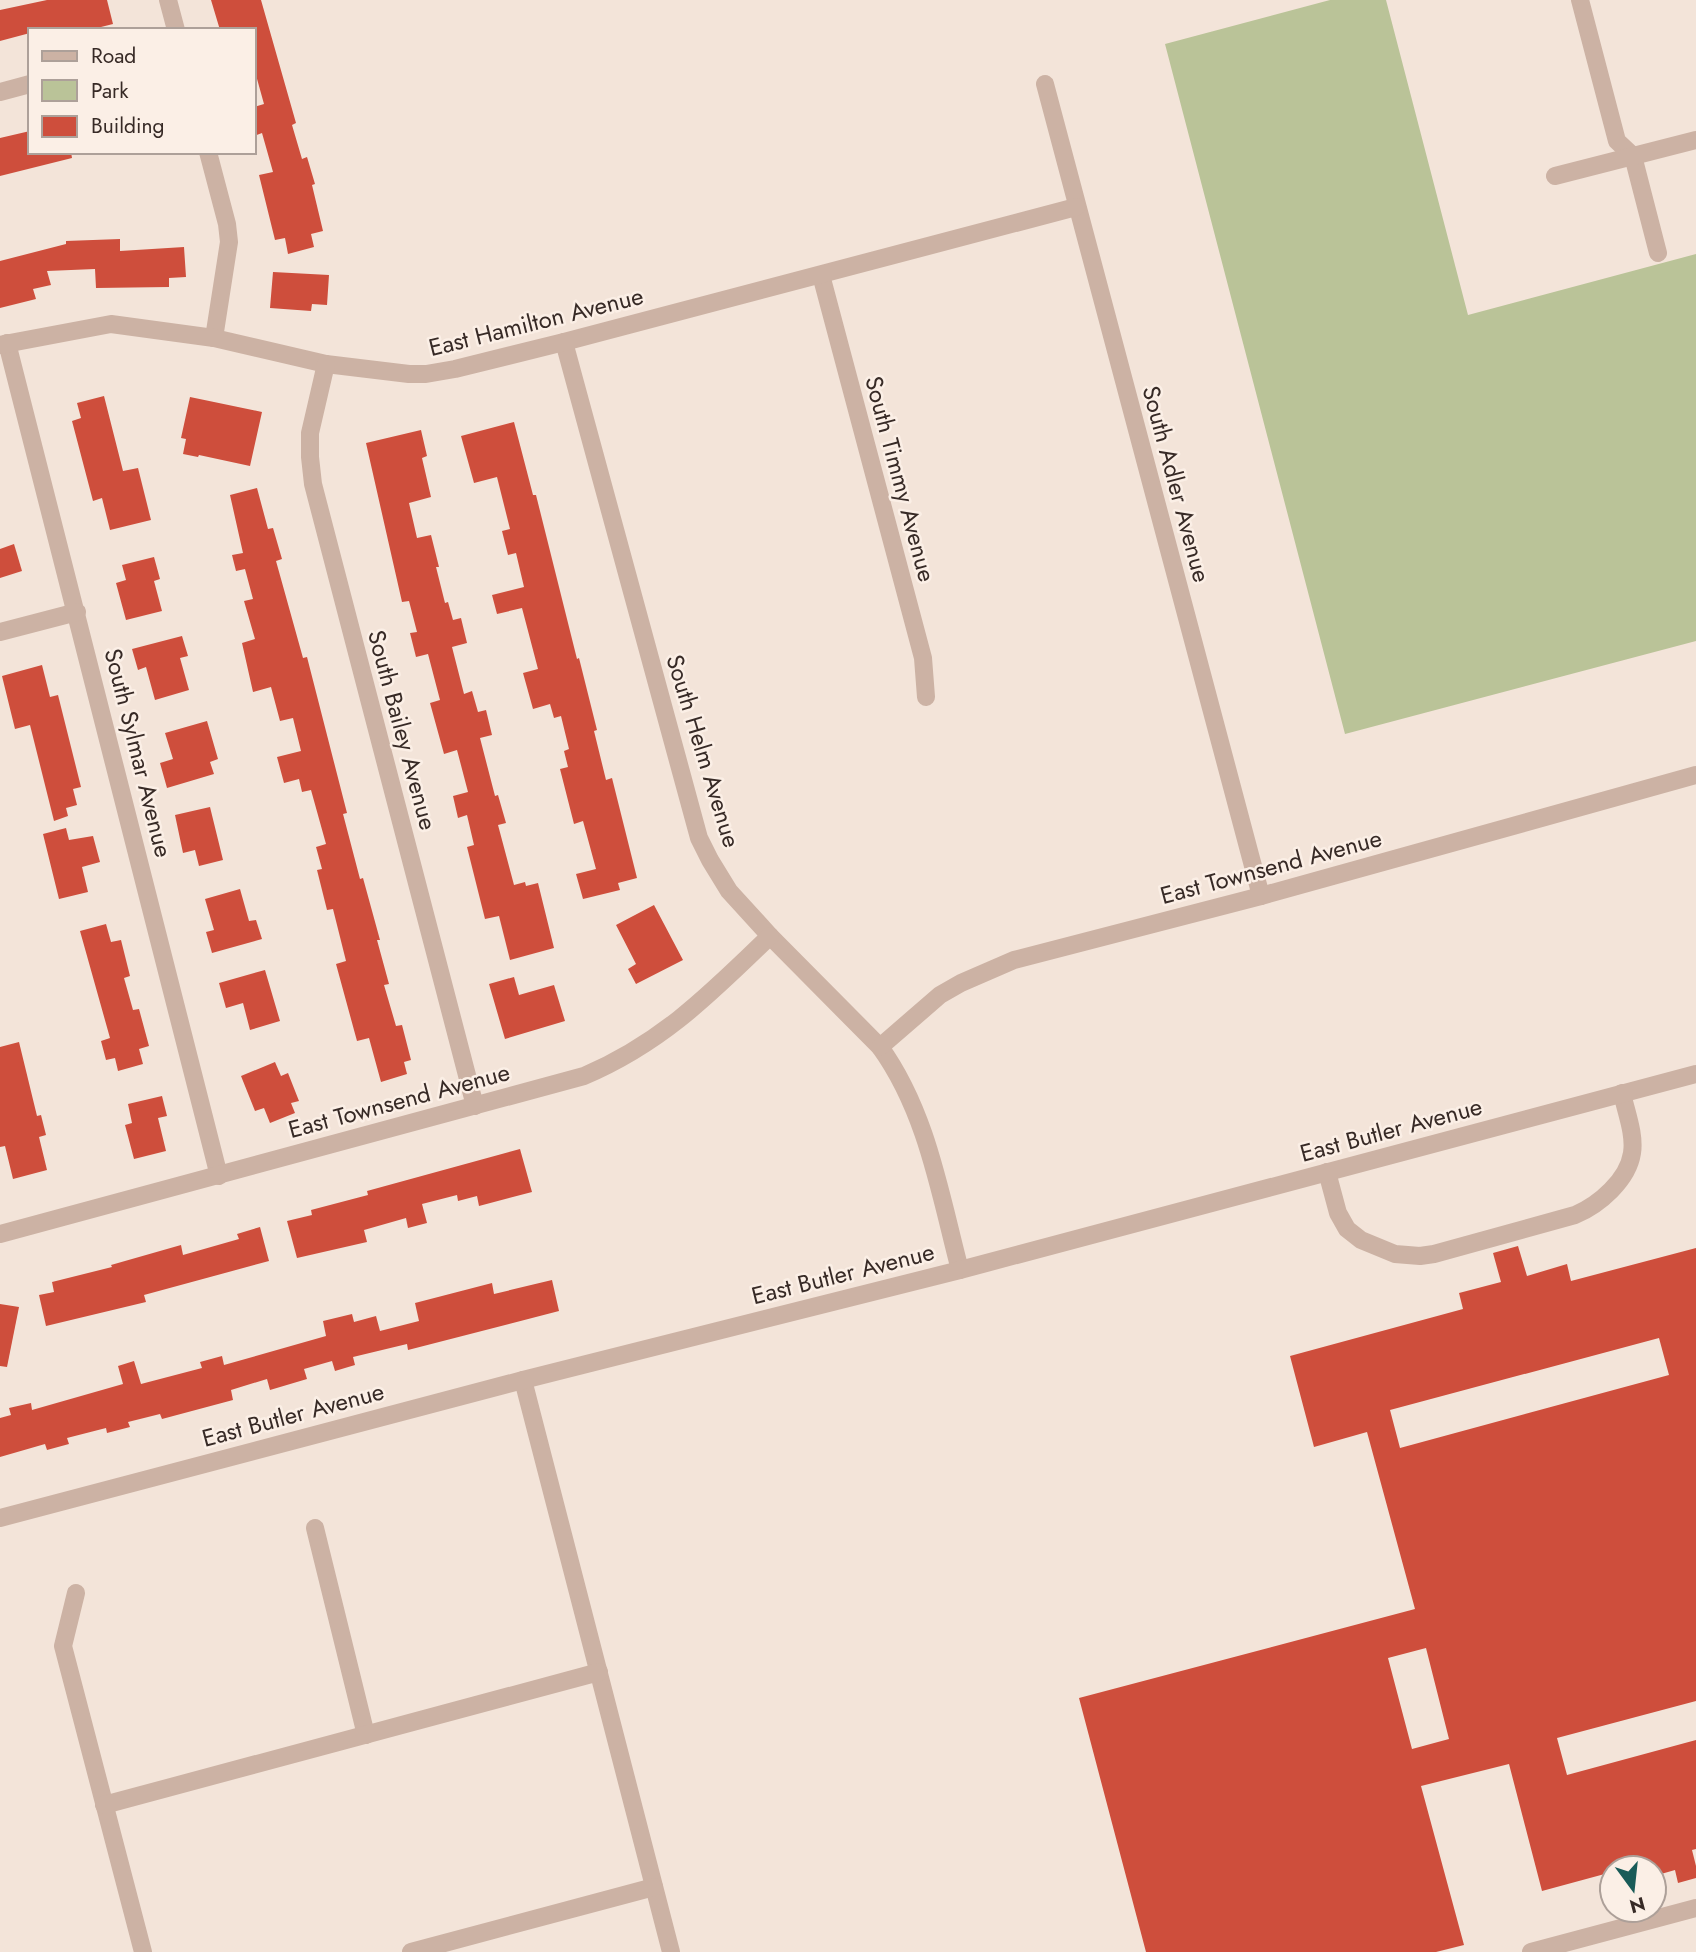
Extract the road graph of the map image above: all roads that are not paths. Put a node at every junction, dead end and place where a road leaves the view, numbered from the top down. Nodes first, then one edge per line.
1 (168, 0) edge
2 (1580, 0) edge
3 (175, 28) edge
4 (1045, 84) dead end
5 (28, 85) edge
6 (0, 92) edge
7 (1696, 140) edge
8 (209, 154) edge
9 (1633, 156) junction
10 (1555, 176) dead end
11 (1076, 207) junction
12 (1658, 253) dead end
13 (821, 275) junction
14 (214, 338) junction
15 (564, 342) junction
16 (4, 344) edge
17 (326, 364) junction
18 (77, 612) junction
19 (0, 632) edge
20 (926, 697) dead end
21 (1696, 775) edge
22 (1261, 896) junction
23 (770, 936) junction
24 (880, 1047) junction
25 (1696, 1074) edge
26 (1622, 1093) junction
27 (475, 1106) junction
28 (1327, 1172) junction
29 (219, 1175) junction
30 (0, 1234) edge
31 (960, 1270) junction
32 (523, 1380) junction
33 (0, 1518) edge
34 (315, 1528) dead end
35 (76, 1593) dead end
36 (598, 1672) junction
37 (366, 1735) junction
38 (104, 1805) junction
39 (654, 1887) junction
40 (1696, 1908) edge
41 (143, 1952) edge
42 (411, 1952) edge
43 (671, 1952) edge
44 (1531, 1952) edge

1 - 3 street
2 - 9 street
4 - 11 street, South Adler Avenue
5 - 6 street
7 - 9 street
8 - 14 street
9 - 10 street
9 - 12 street
11 - 13 street, East Hamilton Avenue
11 - 22 street, South Adler Avenue
13 - 15 street, East Hamilton Avenue
13 - 20 street, South Timmy Avenue
14 - 16 street, East Hamilton Avenue
14 - 17 street, East Hamilton Avenue
15 - 17 street, East Hamilton Avenue
15 - 23 street, South Helm Avenue
16 - 18 street, South Sylmar Avenue
17 - 27 street, South Bailey Avenue
18 - 19 street
18 - 29 street, South Sylmar Avenue
21 - 22 street, East Townsend Avenue
22 - 24 street, East Townsend Avenue
23 - 24 street, South Helm Avenue
23 - 27 street, East Townsend Avenue
24 - 31 street, South Helm Avenue
25 - 26 street, East Butler Avenue
26 - 28 street, East Butler Avenue
26 - 28 street
27 - 29 street, East Townsend Avenue
28 - 31 street, East Butler Avenue
29 - 30 street, East Townsend Avenue
31 - 32 street, East Butler Avenue
32 - 33 street, East Butler Avenue
32 - 36 street
34 - 37 street
35 - 38 street
36 - 37 street
36 - 39 street
37 - 38 street
38 - 41 street
39 - 42 street
39 - 43 street
40 - 44 street

